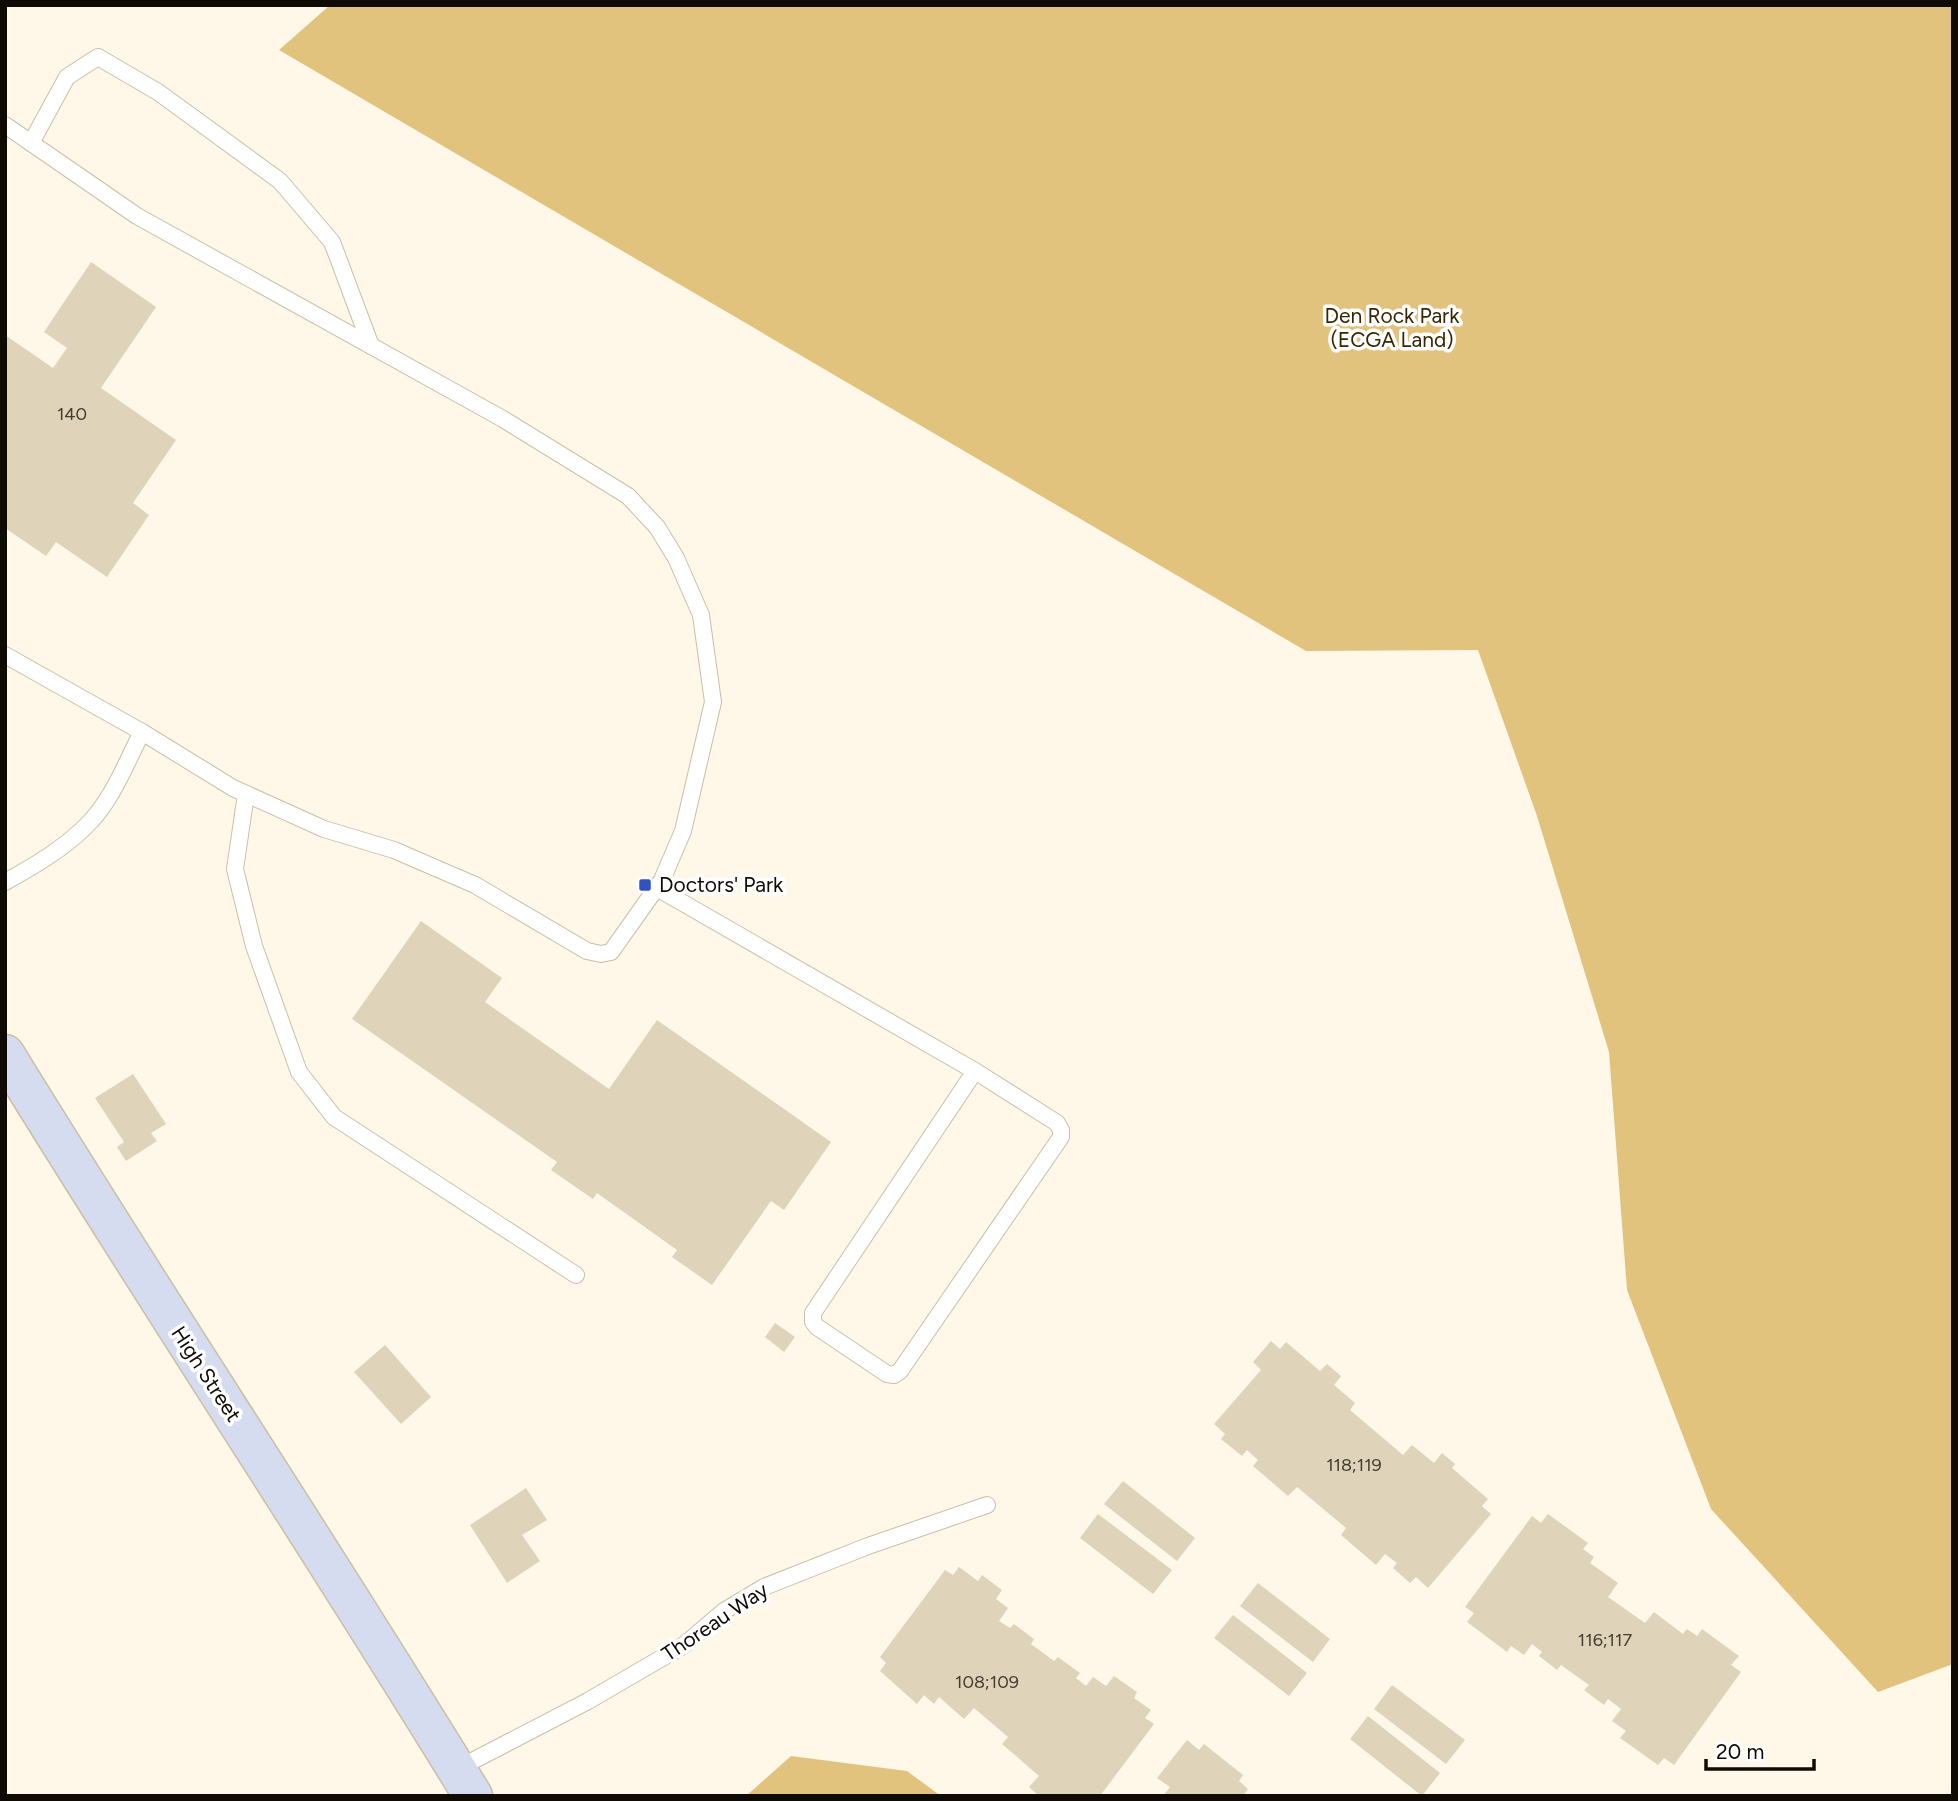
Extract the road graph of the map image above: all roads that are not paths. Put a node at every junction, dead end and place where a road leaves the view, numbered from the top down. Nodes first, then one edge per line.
1 (5, 125) edge
2 (31, 142) junction
3 (371, 346) junction
4 (5, 655) edge
5 (142, 732) junction
6 (246, 794) junction
7 (5, 882) edge
8 (657, 888) junction
9 (5, 1054) edge
10 (975, 1071) junction
11 (576, 1275) dead end
12 (987, 1505) dead end
13 (465, 1782) edge

1 - 2 lane
2 - 3 lane
2 - 3 lane
3 - 8 lane
4 - 5 lane
5 - 6 lane
5 - 7 lane
6 - 8 lane
6 - 11 lane
8 - 10 lane
9 - 13 main road, High Street
10 - 10 lane
12 - 13 lane, Thoreau Way

